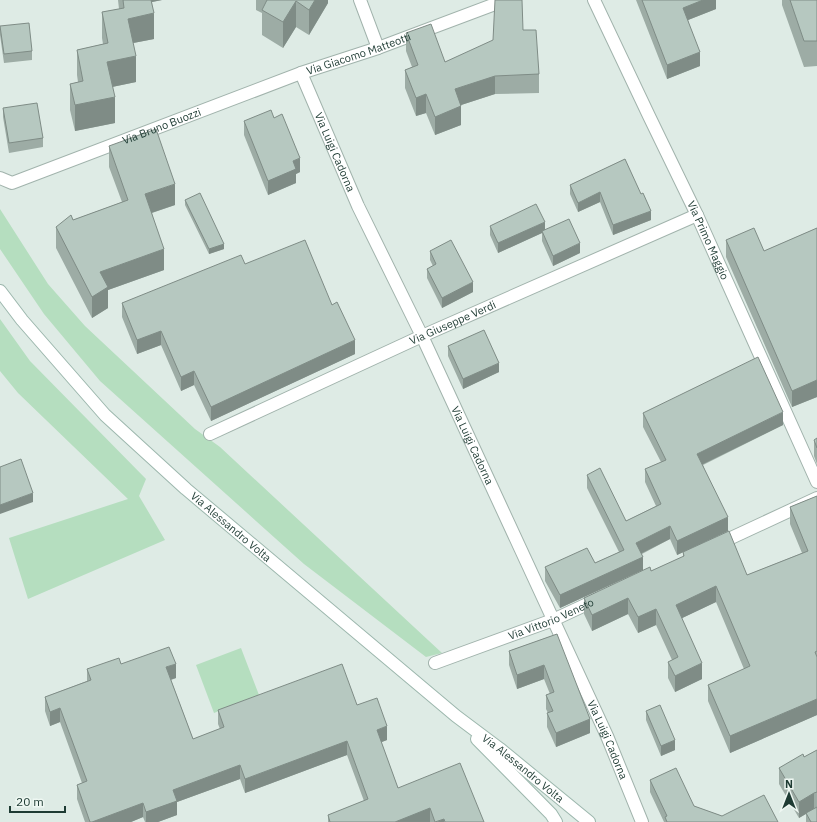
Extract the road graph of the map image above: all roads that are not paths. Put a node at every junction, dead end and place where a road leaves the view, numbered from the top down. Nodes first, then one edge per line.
1 (360, 0) edge
2 (506, 0) edge
3 (594, 0) edge
4 (378, 48) junction
5 (301, 73) junction
6 (0, 178) edge
7 (697, 215) junction
8 (0, 290) edge
9 (422, 336) junction
10 (210, 434) dead end
11 (817, 482) edge
12 (817, 498) edge
13 (710, 548) edge
14 (610, 594) edge
15 (553, 620) junction
16 (435, 663) dead end
17 (456, 716) junction
18 (641, 821) edge
19 (556, 822) edge
20 (589, 822) edge

1 - 4 street
2 - 4 street, Via Giacomo Matteotti
3 - 7 street, Via Primo Maggio
4 - 5 street, Via Giacomo Matteotti
5 - 6 street, Via Bruno Buozzi
5 - 9 street, Via Luigi Cadorna
7 - 9 street, Via Giuseppe Verdi
7 - 11 street, Via Primo Maggio
8 - 17 street, Via Alessandro Volta
9 - 10 street, Via Giuseppe Verdi
9 - 15 street, Via Luigi Cadorna
12 - 13 street
14 - 15 street, Via Vittorio Veneto
15 - 16 street, Via Vittorio Veneto
15 - 18 street, Via Luigi Cadorna
17 - 19 street, Via Alessandro Volta
17 - 20 street, Via Alessandro Volta

